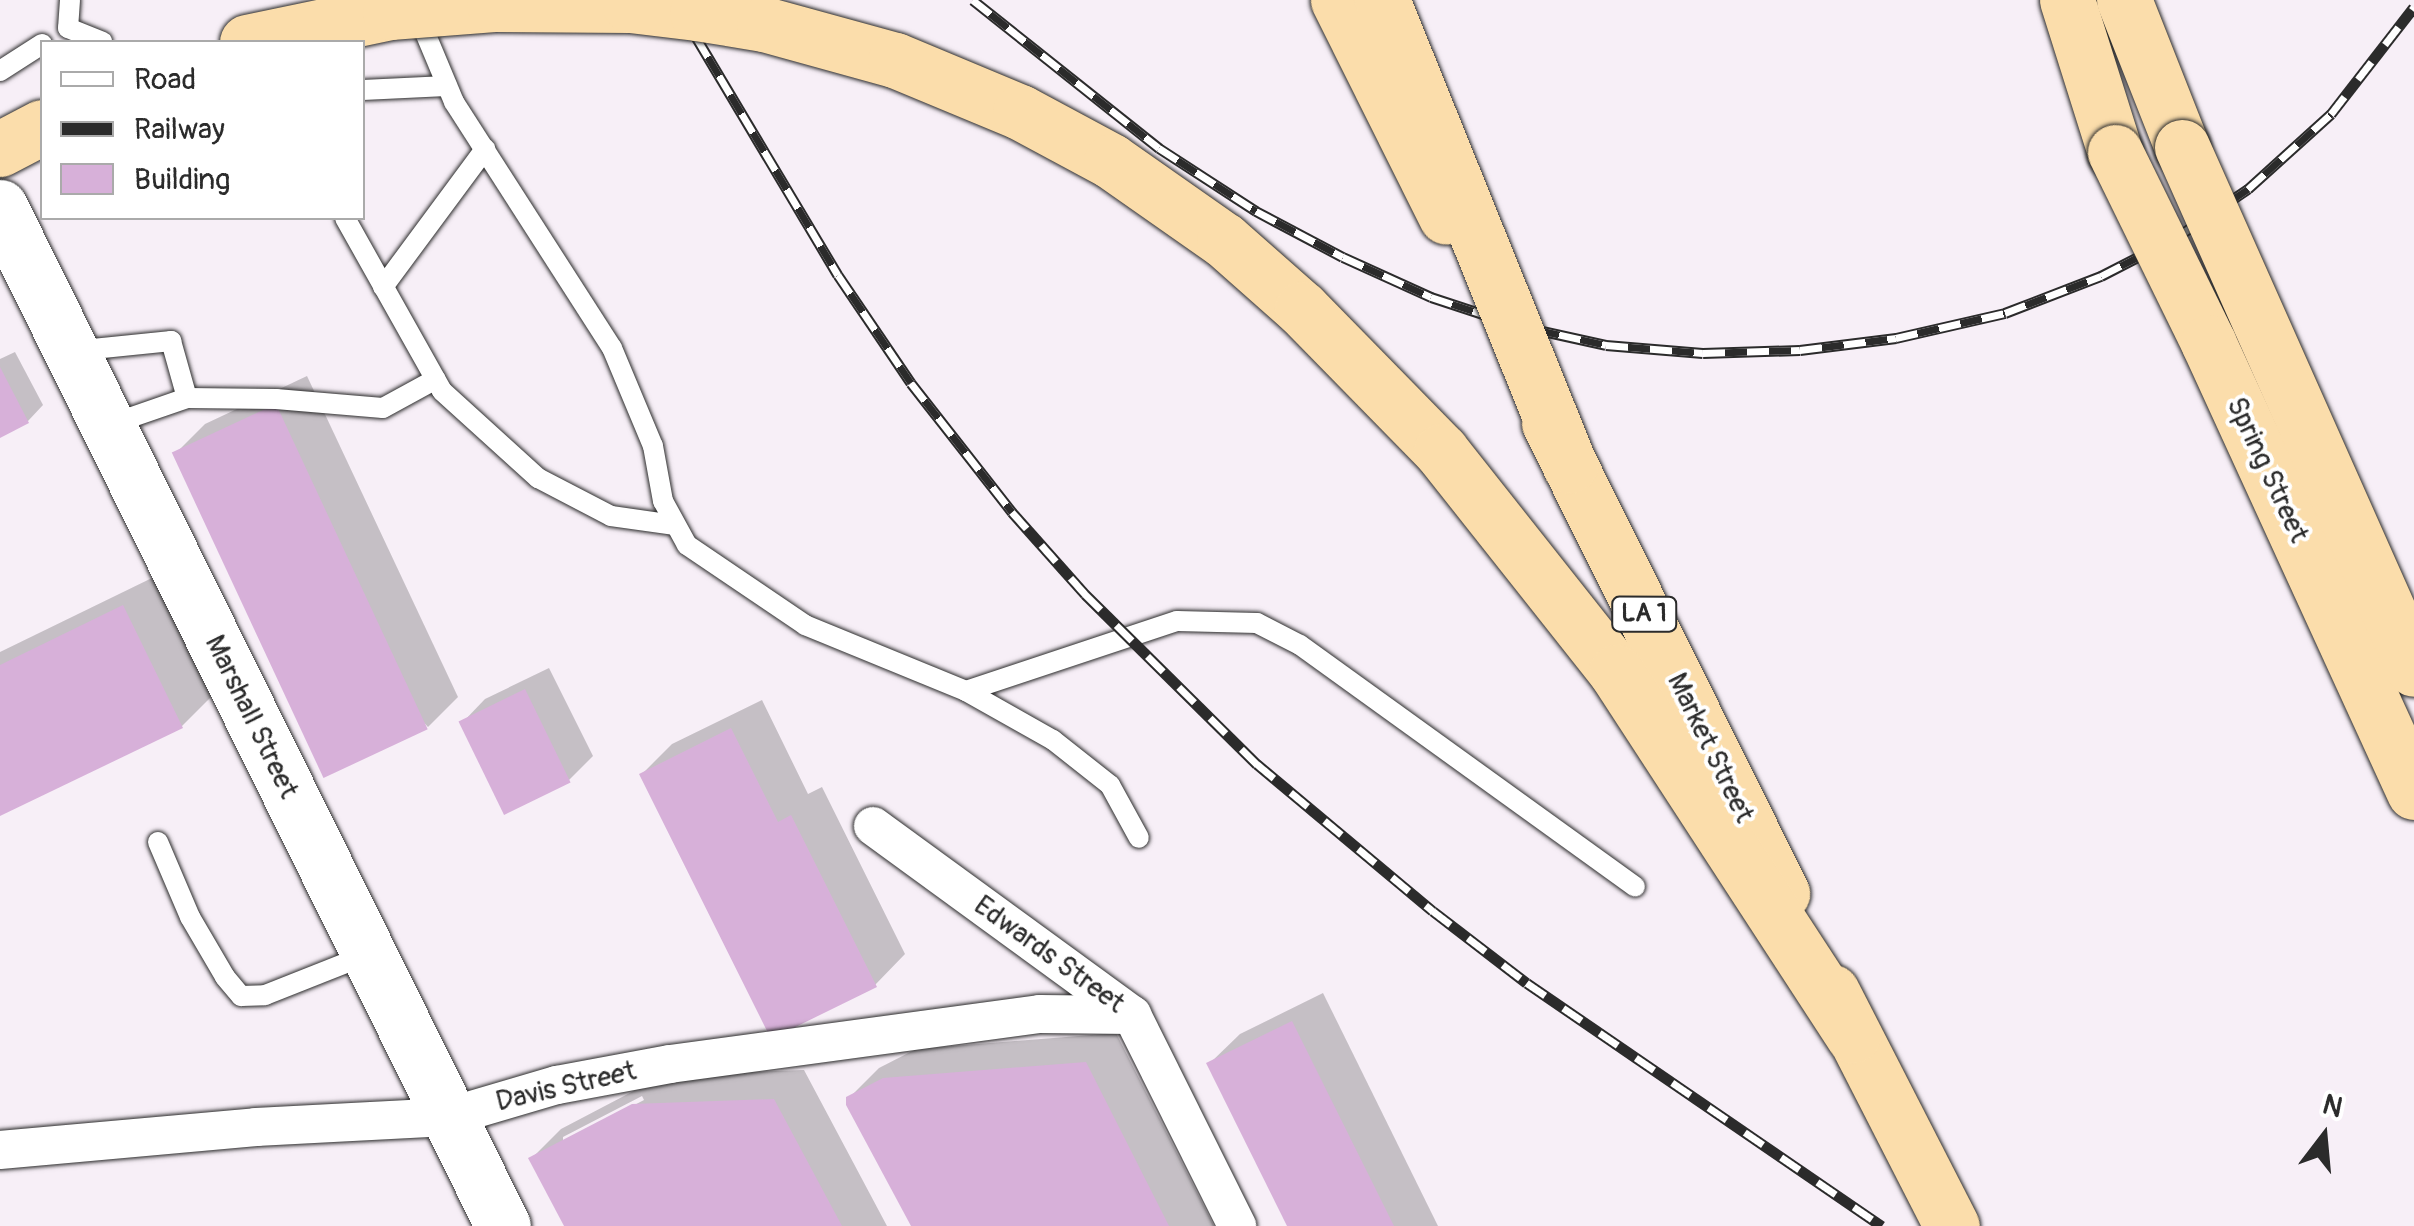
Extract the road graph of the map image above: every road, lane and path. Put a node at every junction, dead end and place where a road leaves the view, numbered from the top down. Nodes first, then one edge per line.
1 (70, 0) edge
2 (411, 0) edge
3 (1338, 0) edge
4 (1382, 0) edge
5 (2067, 0) edge
6 (2124, 0) edge
7 (68, 28) junction
8 (49, 40) edge
9 (97, 40) edge
10 (257, 40) edge
11 (40, 45) edge
12 (0, 70) edge
13 (448, 86) junction
14 (365, 90) edge
15 (40, 127) edge
16 (0, 149) edge
17 (485, 150) junction
18 (0, 207) edge
19 (346, 220) edge
20 (383, 287) junction
21 (71, 352) junction
22 (436, 380) junction
23 (187, 398) junction
24 (108, 426) junction
25 (1570, 466) junction
26 (676, 525) junction
27 (2414, 669) edge
28 (966, 691) junction
29 (2414, 792) edge
30 (872, 826) dead end
31 (1139, 838) dead end
32 (158, 842) dead end
33 (1635, 887) dead end
34 (368, 955) junction
35 (1132, 1015) junction
36 (1853, 1034) junction
37 (448, 1117) junction
38 (0, 1150) edge
39 (503, 1226) edge
40 (1237, 1226) edge
41 (1952, 1226) edge

1 - 7 lane
2 - 13 lane
3 - 25 main road, Market Street / LA 1, bridge
4 - 25 main road, bridge
5 - 29 main road, Spring Street, bridge
6 - 27 main road, bridge
7 - 8 lane
7 - 9 lane
10 - 36 main road, bridge
11 - 12 lane
13 - 14 lane
13 - 17 lane
15 - 16 main road
17 - 20 lane
17 - 26 lane
18 - 21 street, Marshall Street
19 - 20 lane
20 - 22 lane
21 - 23 lane
21 - 24 street, Marshall Street
22 - 23 lane
22 - 26 lane
23 - 24 lane
24 - 34 street, Marshall Street
25 - 36 main road, Market Street / LA 1, bridge
26 - 28 lane
28 - 31 lane
28 - 33 lane
30 - 35 street, Edwards Street
32 - 34 lane
34 - 37 street, Marshall Street
35 - 37 street, Davis Street
35 - 40 street, Edwards Street
36 - 41 main road, Market Street / LA 1, bridge
37 - 38 street, Davis Street
37 - 39 street, Marshall Street

